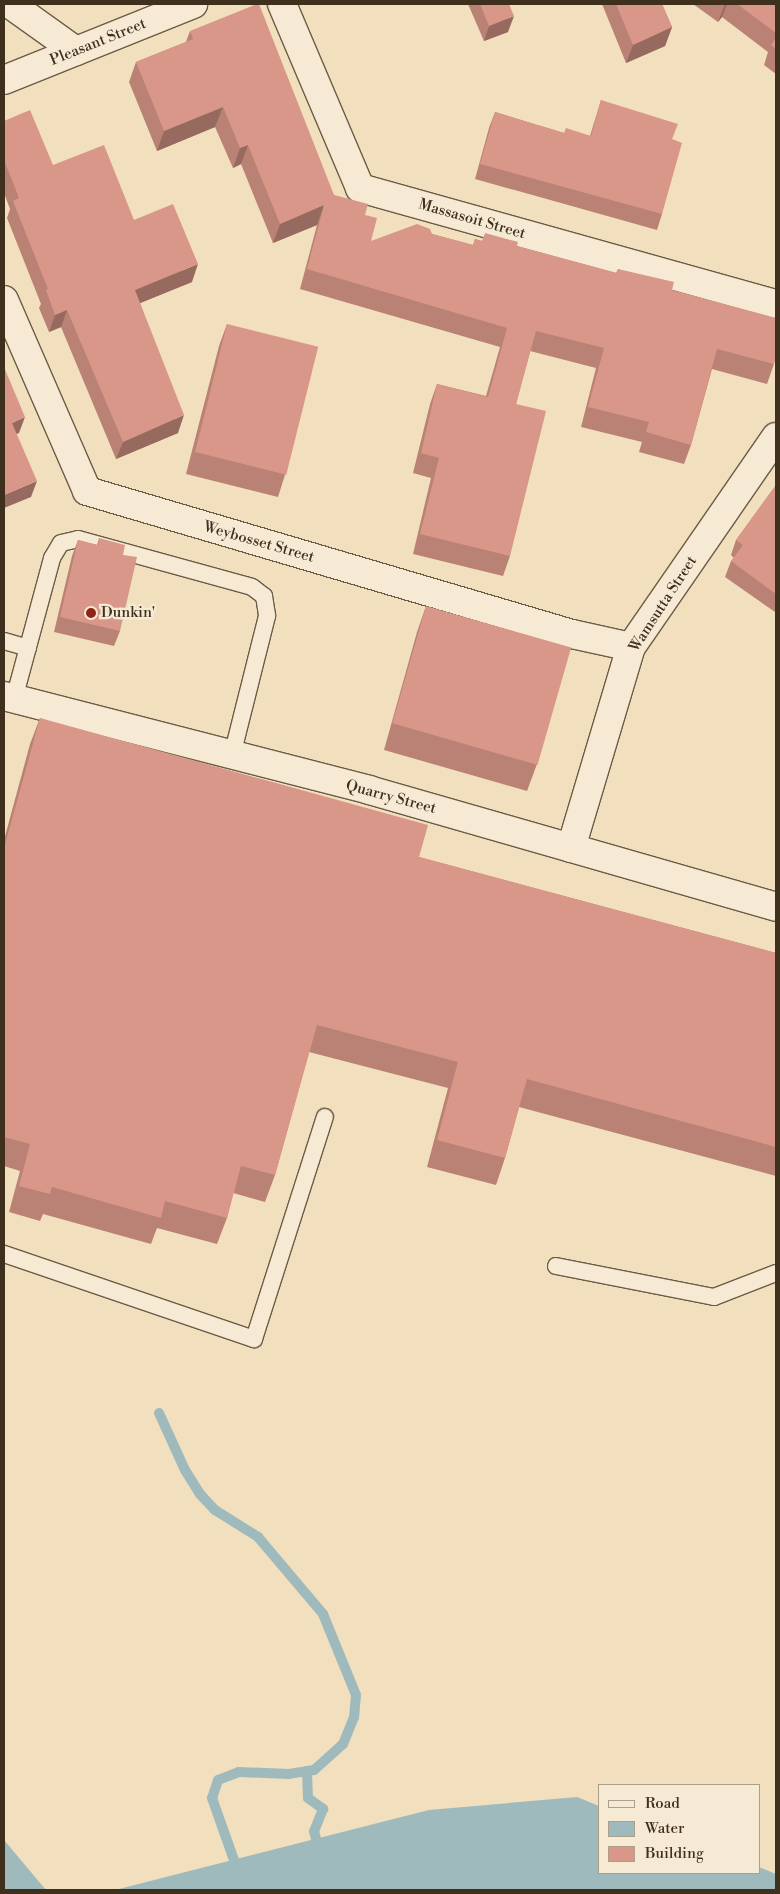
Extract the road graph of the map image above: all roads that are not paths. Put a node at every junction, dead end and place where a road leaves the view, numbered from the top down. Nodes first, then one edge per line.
1 (10, 4) edge
2 (193, 4) edge
3 (282, 4) edge
4 (76, 51) junction
5 (4, 80) edge
6 (4, 300) edge
7 (776, 304) edge
8 (776, 437) edge
9 (4, 641) edge
10 (631, 647) junction
11 (28, 648) junction
12 (9, 697) edge
13 (232, 755) junction
14 (571, 848) junction
15 (776, 907) edge
16 (325, 1117) dead end
17 (4, 1254) edge
18 (556, 1266) dead end
19 (776, 1273) edge

1 - 4 street
2 - 4 street, Pleasant Street
3 - 7 street, Massasoit Street
4 - 5 street, Pleasant Street
6 - 10 street, Weybosset Street
8 - 10 street, Wamsutta Street
9 - 11 lane
10 - 14 street, Wamsutta Street
11 - 12 lane
11 - 13 lane
12 - 13 street, Quarry Street
13 - 14 street, Quarry Street
14 - 15 street, Quarry Street
16 - 17 lane
18 - 19 lane

